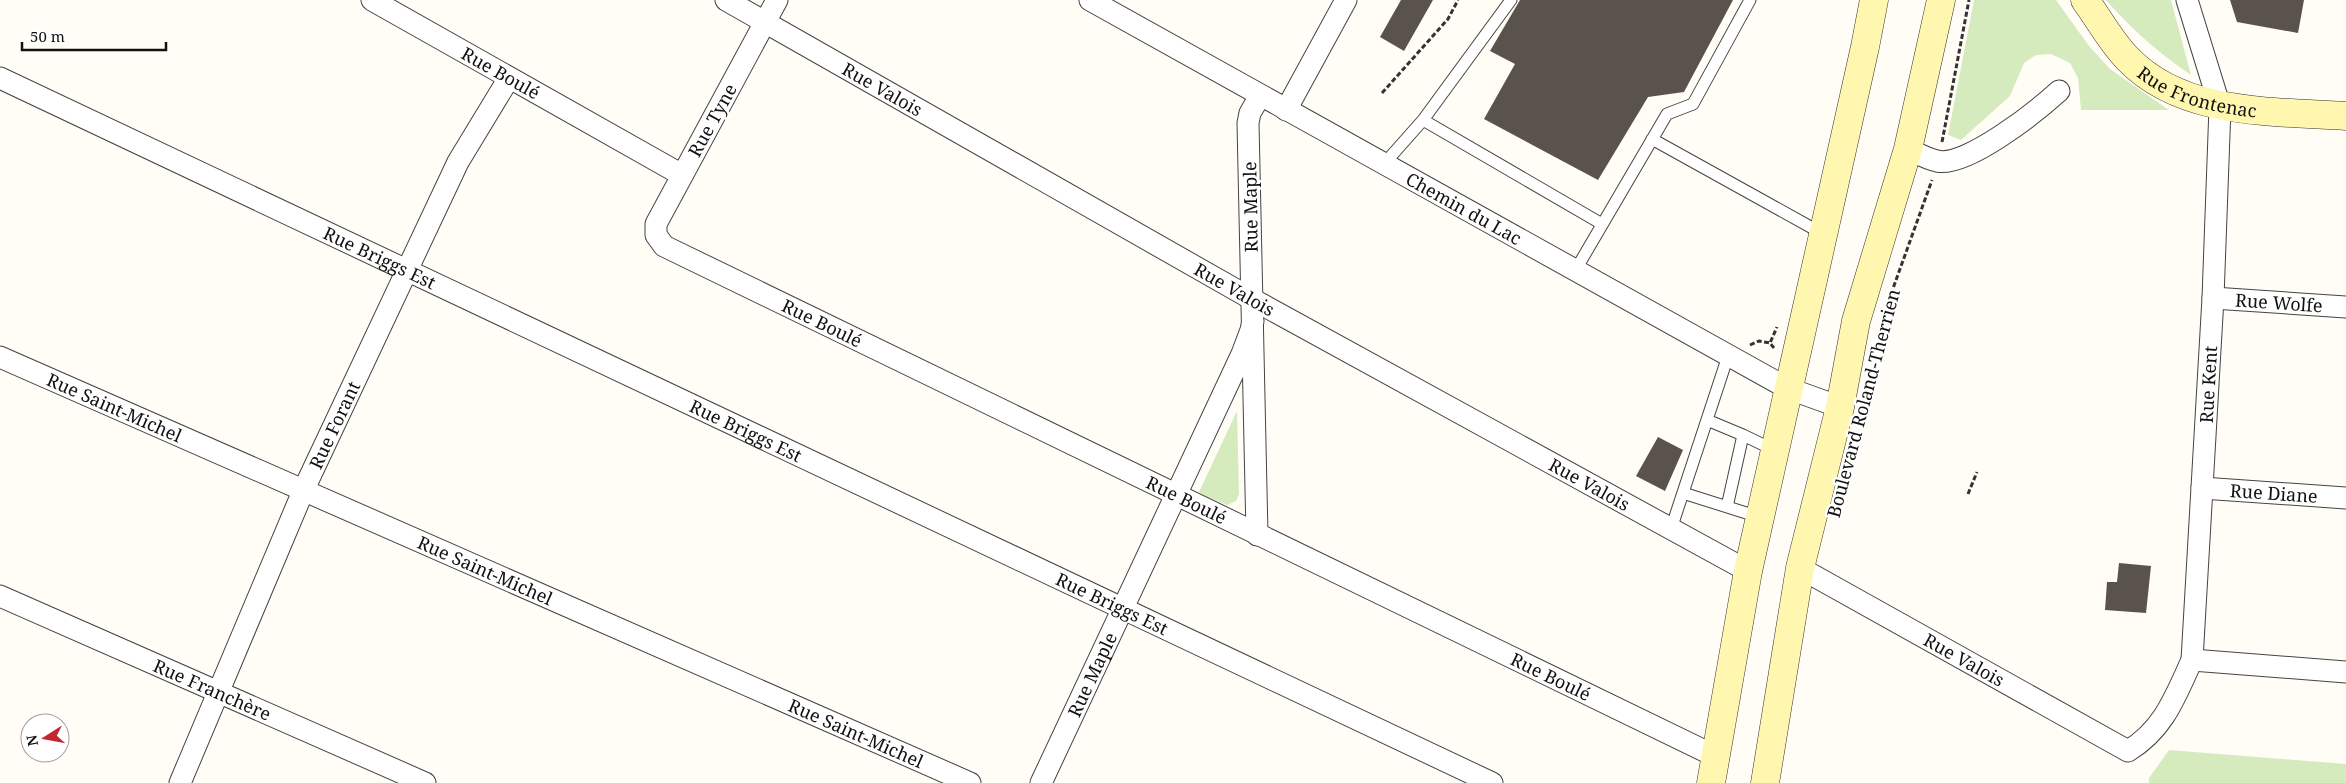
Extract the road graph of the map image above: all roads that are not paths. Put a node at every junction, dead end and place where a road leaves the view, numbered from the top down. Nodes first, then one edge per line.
1 (372, 0) edge
2 (726, 0) edge
3 (777, 0) edge
4 (1090, 0) edge
5 (1346, 0) edge
6 (1511, 0) edge
7 (1750, 0) edge
8 (1874, 0) edge
9 (1941, 0) edge
10 (2085, 0) edge
11 (2187, 0) edge
12 (765, 22) junction
13 (0, 78) edge
14 (509, 78) junction
15 (2059, 91) dead end
16 (1260, 96) junction
17 (2220, 106) junction
18 (1286, 110) junction
19 (2346, 116) edge
20 (1423, 120) junction
21 (1652, 139) junction
22 (1908, 149) junction
23 (1384, 164) junction
24 (682, 175) junction
25 (1602, 224) junction
26 (1823, 232) junction
27 (659, 242) joint
28 (407, 270) junction
29 (1575, 271) junction
30 (2213, 298) junction
31 (1252, 299) junction
32 (2346, 307) edge
33 (1252, 321) junction
34 (1728, 356) junction
35 (0, 357) edge
36 (1787, 388) junction
37 (1840, 407) junction
38 (1707, 420) junction
39 (1743, 435) junction
40 (1774, 450) junction
41 (2202, 488) junction
42 (304, 490) junction
43 (1683, 493) junction
44 (1175, 495) junction
45 (2346, 498) edge
46 (1728, 507) junction
47 (1759, 517) junction
48 (1671, 529) junction
49 (1257, 535) junction
50 (1800, 568) junction
51 (1748, 571) junction
52 (0, 596) edge
53 (1123, 608) junction
54 (2192, 660) junction
55 (2346, 672) edge
56 (218, 691) junction
57 (2128, 751) joint
58 (1715, 756) junction
59 (180, 783) edge
60 (425, 783) edge
61 (970, 783) edge
62 (1041, 783) edge
63 (1492, 783) edge
64 (1711, 783) edge
65 (1765, 783) edge

1 - 14 street, Rue Boulé
2 - 12 street, Rue Valois
3 - 12 street, Rue Tyne
4 - 16 street, Chemin du Lac
5 - 18 street
6 - 20 lane
7 - 21 lane
8 - 26 main road
9 - 22 main road, Boulevard Roland-Therrien
10 - 17 main road, Rue Frontenac
11 - 17 street, Rue Kent
12 - 24 street, Rue Tyne
12 - 31 street, Rue Valois
13 - 28 street, Rue Briggs Est
14 - 24 street, Rue Boulé
14 - 28 street, Rue Forant
15 - 22 street
16 - 18 street, Chemin du Lac
16 - 31 street, Rue Maple
17 - 19 main road, Rue Frontenac
17 - 30 street, Rue Kent
18 - 23 street, Chemin du Lac
20 - 23 lane
20 - 25 lane
21 - 25 lane
21 - 26 lane
22 - 37 main road, Boulevard Roland-Therrien
23 - 29 street, Chemin du Lac
24 - 27 street, Rue Tyne
25 - 29 lane
26 - 36 main road
27 - 44 street, Rue Boulé
28 - 42 street, Rue Forant
28 - 53 street, Rue Briggs Est
29 - 34 street, Chemin du Lac
30 - 32 street, Rue Wolfe
30 - 41 street, Rue Kent
31 - 33 street, Rue Maple
31 - 48 street, Rue Valois
33 - 44 street, Rue Maple
33 - 49 street, Rue Maple
34 - 36 street, Chemin du Lac
34 - 38 lane
35 - 42 street, Rue Saint-Michel
36 - 37 street, Chemin du Lac
36 - 40 main road
37 - 50 main road, Boulevard Roland-Therrien
38 - 39 lane
38 - 43 lane
39 - 40 lane
39 - 46 lane
40 - 47 main road
41 - 45 street, Rue Diane
41 - 54 street, Rue Kent
42 - 56 street, Rue Forant
42 - 61 street, Rue Saint-Michel
43 - 46 lane
43 - 48 lane
44 - 49 street, Rue Boulé
44 - 53 street, Rue Maple
46 - 47 lane
47 - 51 main road
48 - 51 street, Rue Valois
49 - 58 street, Rue Boulé
50 - 57 street, Rue Valois
50 - 65 main road, Boulevard Roland-Therrien
51 - 58 main road
52 - 56 street, Rue Franchère
53 - 62 street, Rue Maple
53 - 63 street, Rue Briggs Est
54 - 55 street
54 - 57 street, Rue Kent
56 - 59 street, Rue Forant
56 - 60 street, Rue Franchère
58 - 64 main road

